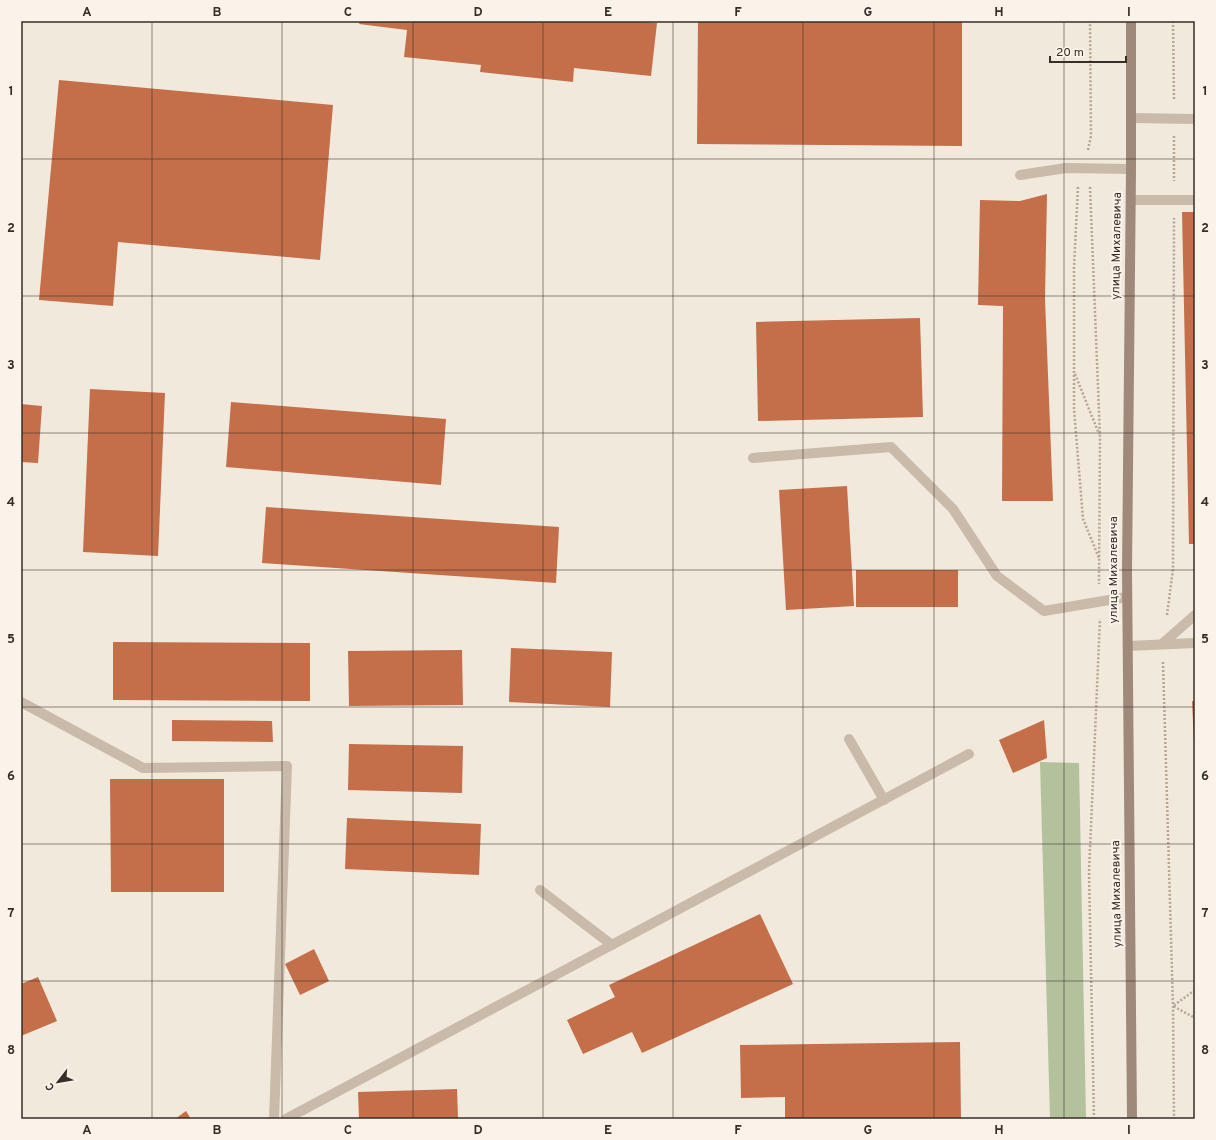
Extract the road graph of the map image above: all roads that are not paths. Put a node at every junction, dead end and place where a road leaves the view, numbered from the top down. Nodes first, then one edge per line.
1 (1131, 21) edge
2 (1131, 118) junction
3 (1195, 119) edge
4 (1131, 169) junction
5 (1020, 175) dead end
6 (1131, 200) junction
7 (1195, 200) edge
8 (753, 458) dead end
9 (1127, 597) junction
10 (1195, 615) edge
11 (1195, 643) edge
12 (1162, 644) junction
13 (1128, 646) junction
14 (21, 702) edge
15 (849, 739) dead end
16 (969, 754) dead end
17 (884, 800) junction
18 (540, 890) dead end
19 (612, 945) junction
20 (274, 1119) edge
21 (286, 1119) edge
22 (1132, 1119) edge

1 - 2 main road, улица Михалевича
2 - 3 street
2 - 4 main road, улица Михалевича
4 - 5 street
4 - 6 main road, улица Михалевича
6 - 7 street
6 - 9 main road, улица Михалевича
8 - 9 street
9 - 13 main road, улица Михалевича
10 - 12 street
11 - 12 street
12 - 13 street
13 - 22 main road, улица Михалевича
14 - 20 street
15 - 17 street
16 - 17 street
17 - 19 street
18 - 19 street
19 - 21 street

